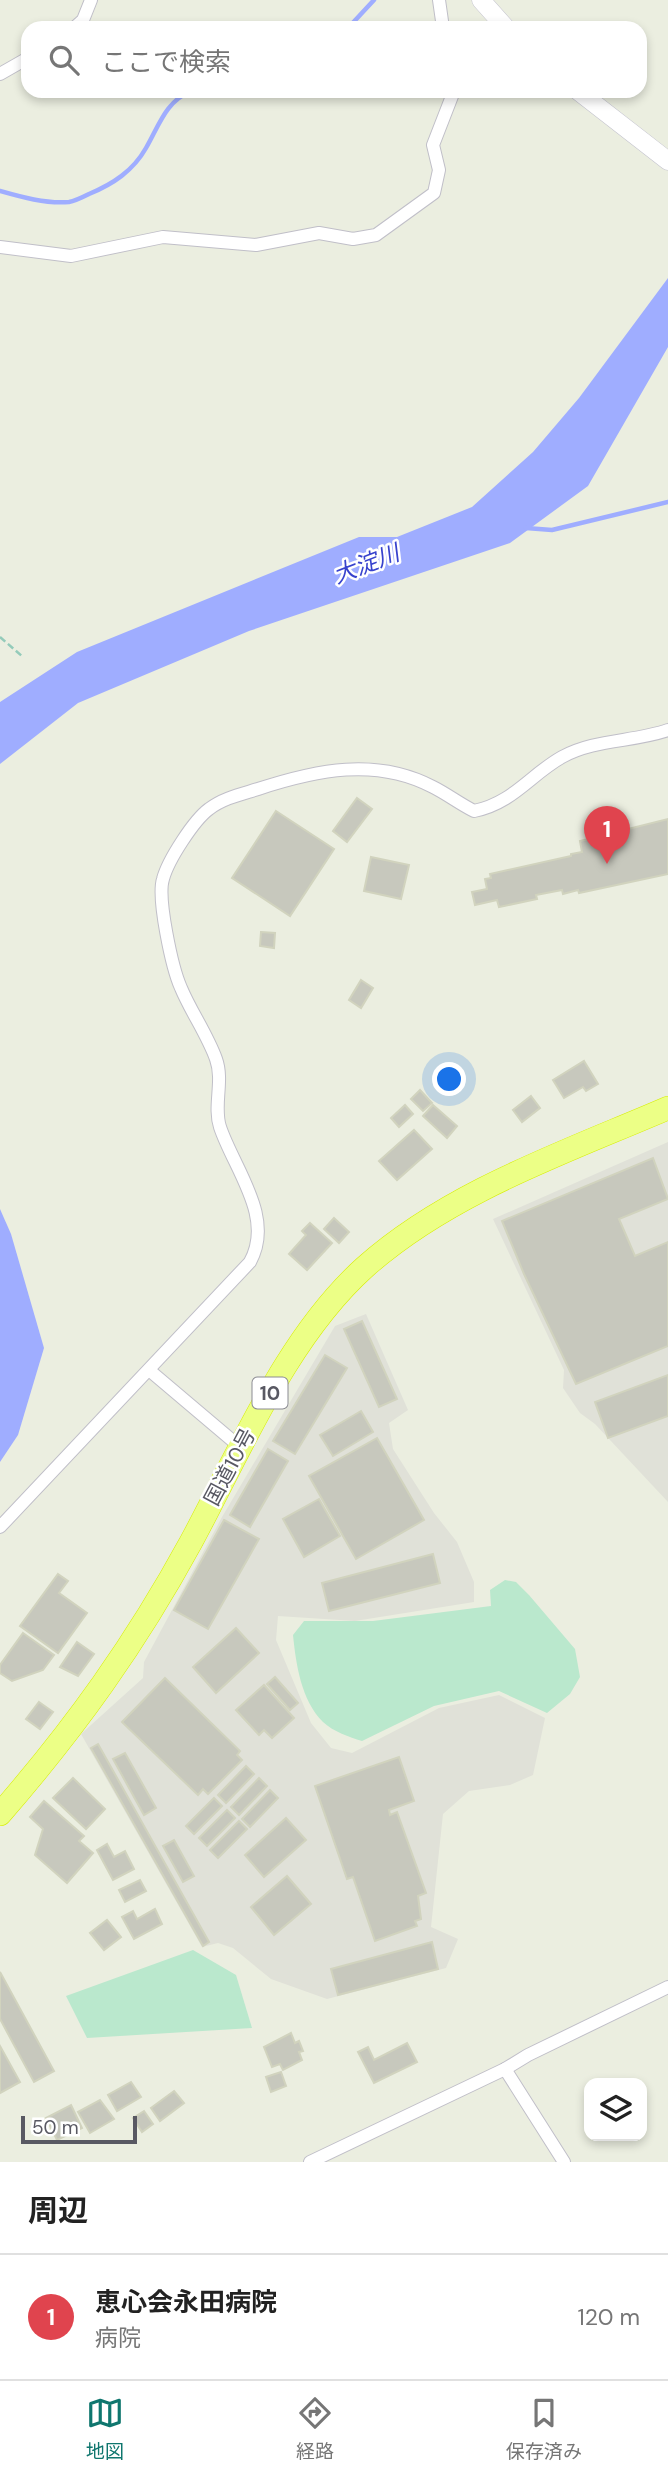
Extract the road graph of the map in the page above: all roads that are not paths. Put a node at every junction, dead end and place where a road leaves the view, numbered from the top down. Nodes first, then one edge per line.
1 (91, 0) edge
2 (439, 0) edge
3 (481, 0) edge
4 (82, 21) edge
5 (442, 21) edge
6 (500, 21) edge
7 (21, 62) edge
8 (0, 74) edge
9 (451, 98) edge
10 (587, 98) edge
11 (668, 161) edge
12 (0, 247) edge
13 (668, 730) edge
14 (668, 1108) edge
15 (149, 1370) junction
16 (240, 1447) junction
17 (0, 1527) edge
18 (0, 1814) edge
19 (668, 1987) edge
20 (505, 2069) junction
21 (310, 2162) edge
22 (564, 2162) edge

1 - 4 street
2 - 5 street
3 - 6 street
7 - 8 street
9 - 12 street
10 - 11 street
13 - 15 street
14 - 16 highway, 国道10号 / 10
15 - 16 street
15 - 17 street
16 - 18 highway, 国道10号 / 10
19 - 20 street
20 - 21 street
20 - 22 street

